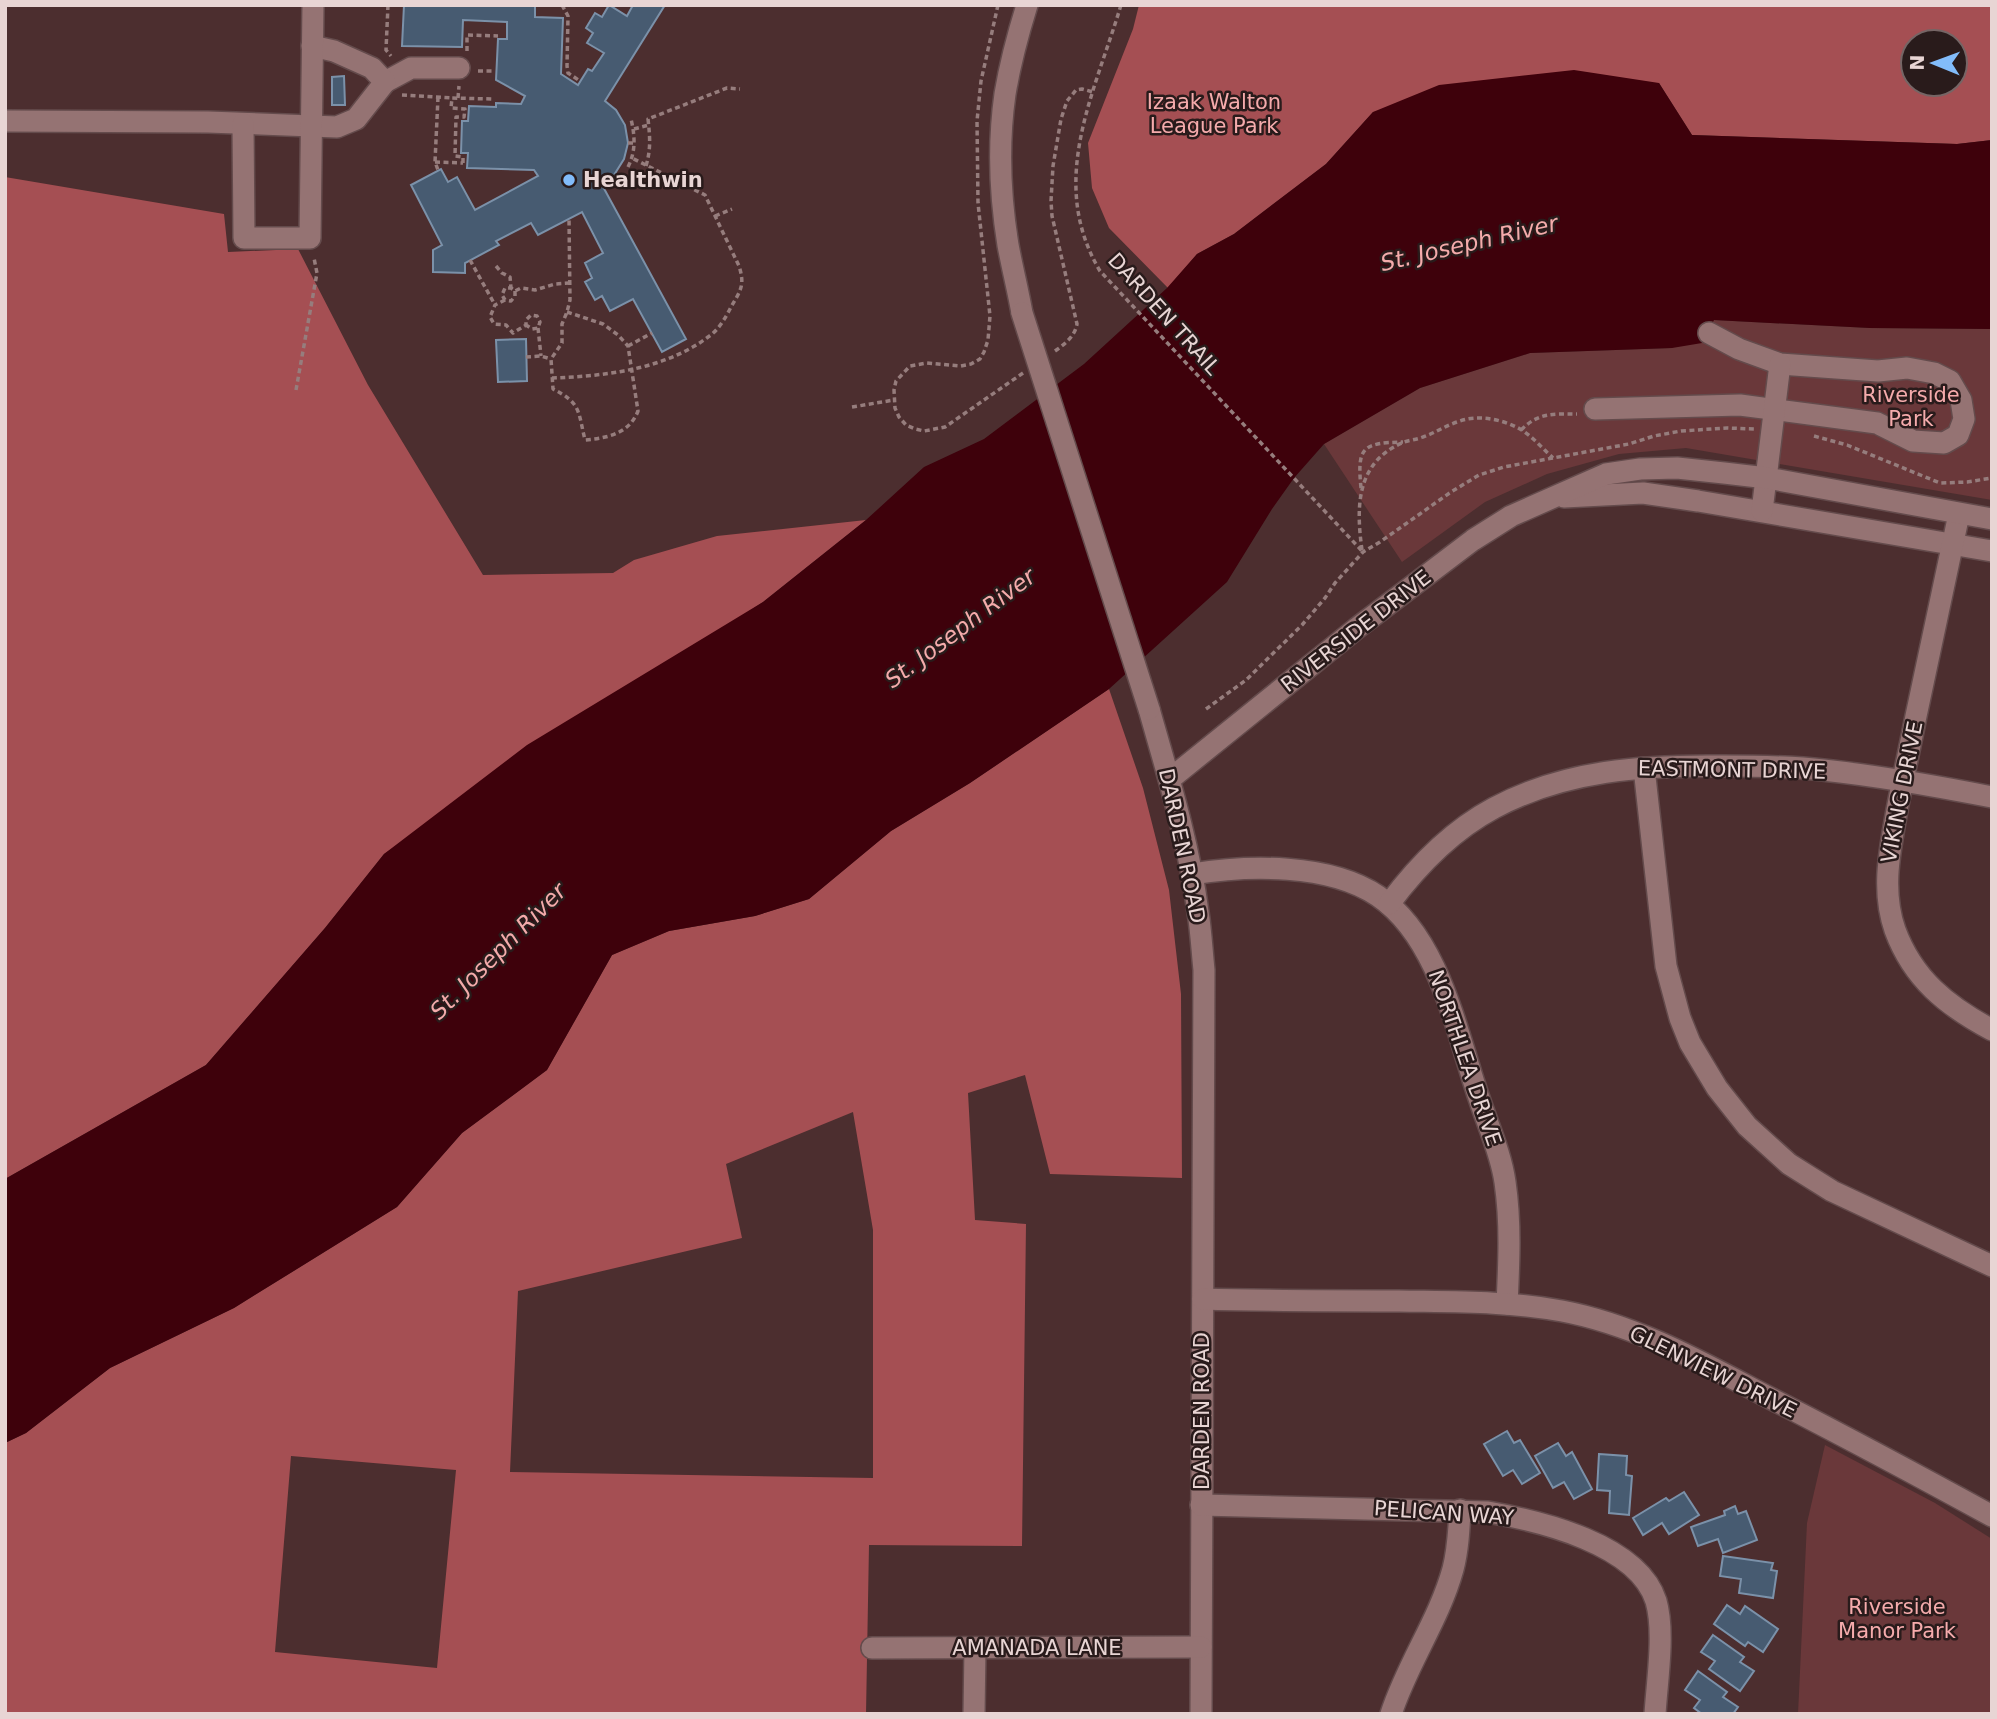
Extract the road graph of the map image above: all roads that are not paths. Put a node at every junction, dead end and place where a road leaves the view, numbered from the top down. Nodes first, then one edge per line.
1 (313, 5) edge
2 (1027, 5) edge
3 (312, 46) junction
4 (463, 64) road end
5 (385, 82) junction
6 (5, 121) edge
7 (243, 124) junction
8 (311, 126) junction
9 (1709, 332) dead end
10 (1780, 364) junction
11 (1595, 409) road end
12 (1775, 411) junction
13 (1767, 478) junction
14 (1552, 497) junction
15 (1762, 511) junction
16 (1959, 514) junction
17 (1992, 519) edge
18 (1952, 544) junction
19 (1992, 551) edge
20 (1644, 768) junction
21 (1170, 779) junction
22 (1903, 780) junction
23 (1992, 797) edge
24 (1192, 874) junction
25 (1390, 904) junction
26 (1992, 1030) edge
27 (1992, 1266) edge
28 (1203, 1299) junction
29 (1507, 1304) junction
30 (1201, 1505) junction
31 (1461, 1510) junction
32 (1992, 1516) edge
33 (1201, 1647) junction
34 (872, 1648) dead end
35 (975, 1648) junction
36 (974, 1714) edge
37 (1200, 1714) edge
38 (1391, 1714) edge
39 (1656, 1714) edge

1 - 3 street
2 - 21 street, DARDEN ROAD, bridge
3 - 5 street
3 - 8 street
4 - 5 street
5 - 8 street
6 - 7 street
7 - 8 street
7 - 8 street
9 - 10 street
10 - 12 street
10 - 12 street
11 - 12 street
12 - 13 street
13 - 14 street, RIVERSIDE DRIVE
13 - 15 street
13 - 16 street, RIVERSIDE DRIVE
14 - 15 street, RIVERSIDE DRIVE
14 - 21 street, RIVERSIDE DRIVE
15 - 18 street, RIVERSIDE DRIVE
16 - 17 street, RIVERSIDE DRIVE
16 - 18 street, VIKING DRIVE
18 - 19 street, RIVERSIDE DRIVE
18 - 22 street, VIKING DRIVE
20 - 22 street, EASTMONT DRIVE
20 - 25 street, EASTMONT DRIVE
20 - 27 street
21 - 24 street, DARDEN ROAD
22 - 23 street, EASTMONT DRIVE
22 - 26 street, VIKING DRIVE
24 - 25 street, NORTHLEA DRIVE
24 - 28 street, DARDEN ROAD
25 - 29 street, NORTHLEA DRIVE
28 - 29 street, GLENVIEW DRIVE
28 - 30 street, DARDEN ROAD
29 - 32 street, GLENVIEW DRIVE
30 - 31 street, PELICAN WAY
30 - 33 street, DARDEN ROAD
31 - 38 street
31 - 39 street, PELICAN WAY
33 - 35 street, AMANADA LANE
33 - 37 street, DARDEN ROAD
34 - 35 street, AMANADA LANE
35 - 36 street

